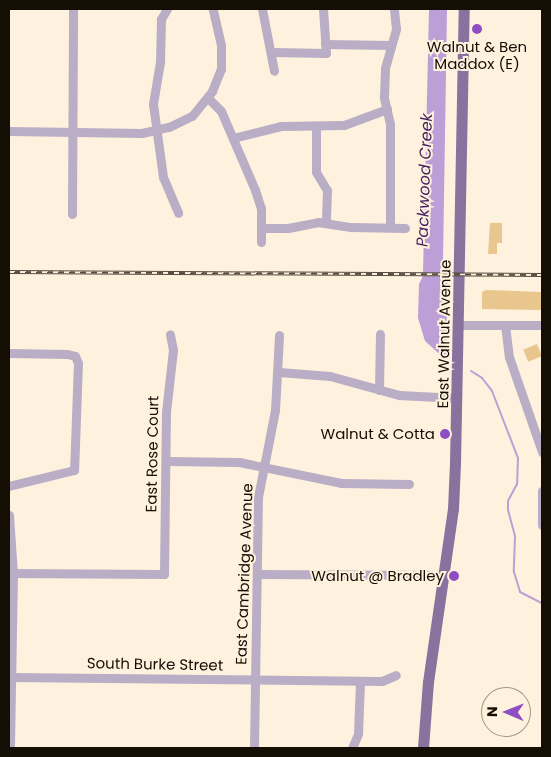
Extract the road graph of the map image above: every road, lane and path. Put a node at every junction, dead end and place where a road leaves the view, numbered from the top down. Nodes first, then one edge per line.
1 (73, 9) edge
2 (167, 9) edge
3 (213, 9) edge
4 (262, 9) edge
5 (323, 9) edge
6 (394, 9) edge
7 (464, 9) edge
8 (390, 45) junction
9 (326, 49) junction
10 (272, 52) junction
11 (274, 72) dead end
12 (208, 98) junction
13 (387, 109) junction
14 (316, 126) junction
15 (9, 131) edge
16 (155, 131) junction
17 (73, 133) junction
18 (232, 138) junction
19 (178, 213) dead end
20 (72, 214) dead end
21 (326, 222) junction
22 (390, 226) junction
23 (262, 228) junction
24 (405, 228) dead end
25 (261, 242) dead end
26 (459, 325) junction
27 (505, 325) junction
28 (542, 325) edge
29 (170, 334) dead end
30 (380, 334) dead end
31 (279, 335) dead end
32 (9, 353) edge
33 (279, 372) junction
34 (379, 390) junction
35 (457, 398) junction
36 (542, 452) edge
37 (166, 461) junction
38 (262, 466) junction
39 (409, 484) dead end
40 (9, 486) edge
41 (542, 494) edge
42 (9, 515) edge
43 (542, 525) edge
44 (11, 573) edge
45 (257, 574) junction
46 (443, 576) junction
47 (396, 675) dead end
48 (10, 677) edge
49 (255, 679) junction
50 (360, 681) junction
51 (10, 748) edge
52 (254, 748) edge
53 (352, 748) edge
54 (423, 748) edge

1 - 17 street
2 - 16 street
3 - 12 street
4 - 10 street
5 - 9 street
6 - 8 street
7 - 26 main road, East Walnut Avenue
8 - 9 street
8 - 13 street
9 - 10 street
10 - 11 street
12 - 16 street
12 - 18 street
13 - 14 street
13 - 22 street
14 - 18 street
14 - 21 street
15 - 17 street
16 - 17 street
16 - 19 street
17 - 20 street
18 - 23 street
21 - 22 street
21 - 23 street
22 - 24 street
23 - 25 street
26 - 27 street
26 - 35 main road, East Walnut Avenue
27 - 28 street
27 - 36 street
29 - 37 street, East Rose Court
30 - 34 street
31 - 33 street, East Cambridge Avenue
32 - 40 street
33 - 34 street
33 - 38 street, East Cambridge Avenue
34 - 35 street
35 - 46 main road, East Walnut Avenue
37 - 38 street
37 - 44 street, East Rose Court
38 - 39 street
38 - 45 street, East Cambridge Avenue
41 - 43 street
42 - 44 street
44 - 48 street
45 - 46 street
45 - 49 street, East Cambridge Avenue
46 - 54 main road, East Walnut Avenue
47 - 50 street, South Burke Street
48 - 49 street, South Burke Street
48 - 51 street
49 - 50 street, South Burke Street
49 - 52 street, East Cambridge Avenue
50 - 53 street

